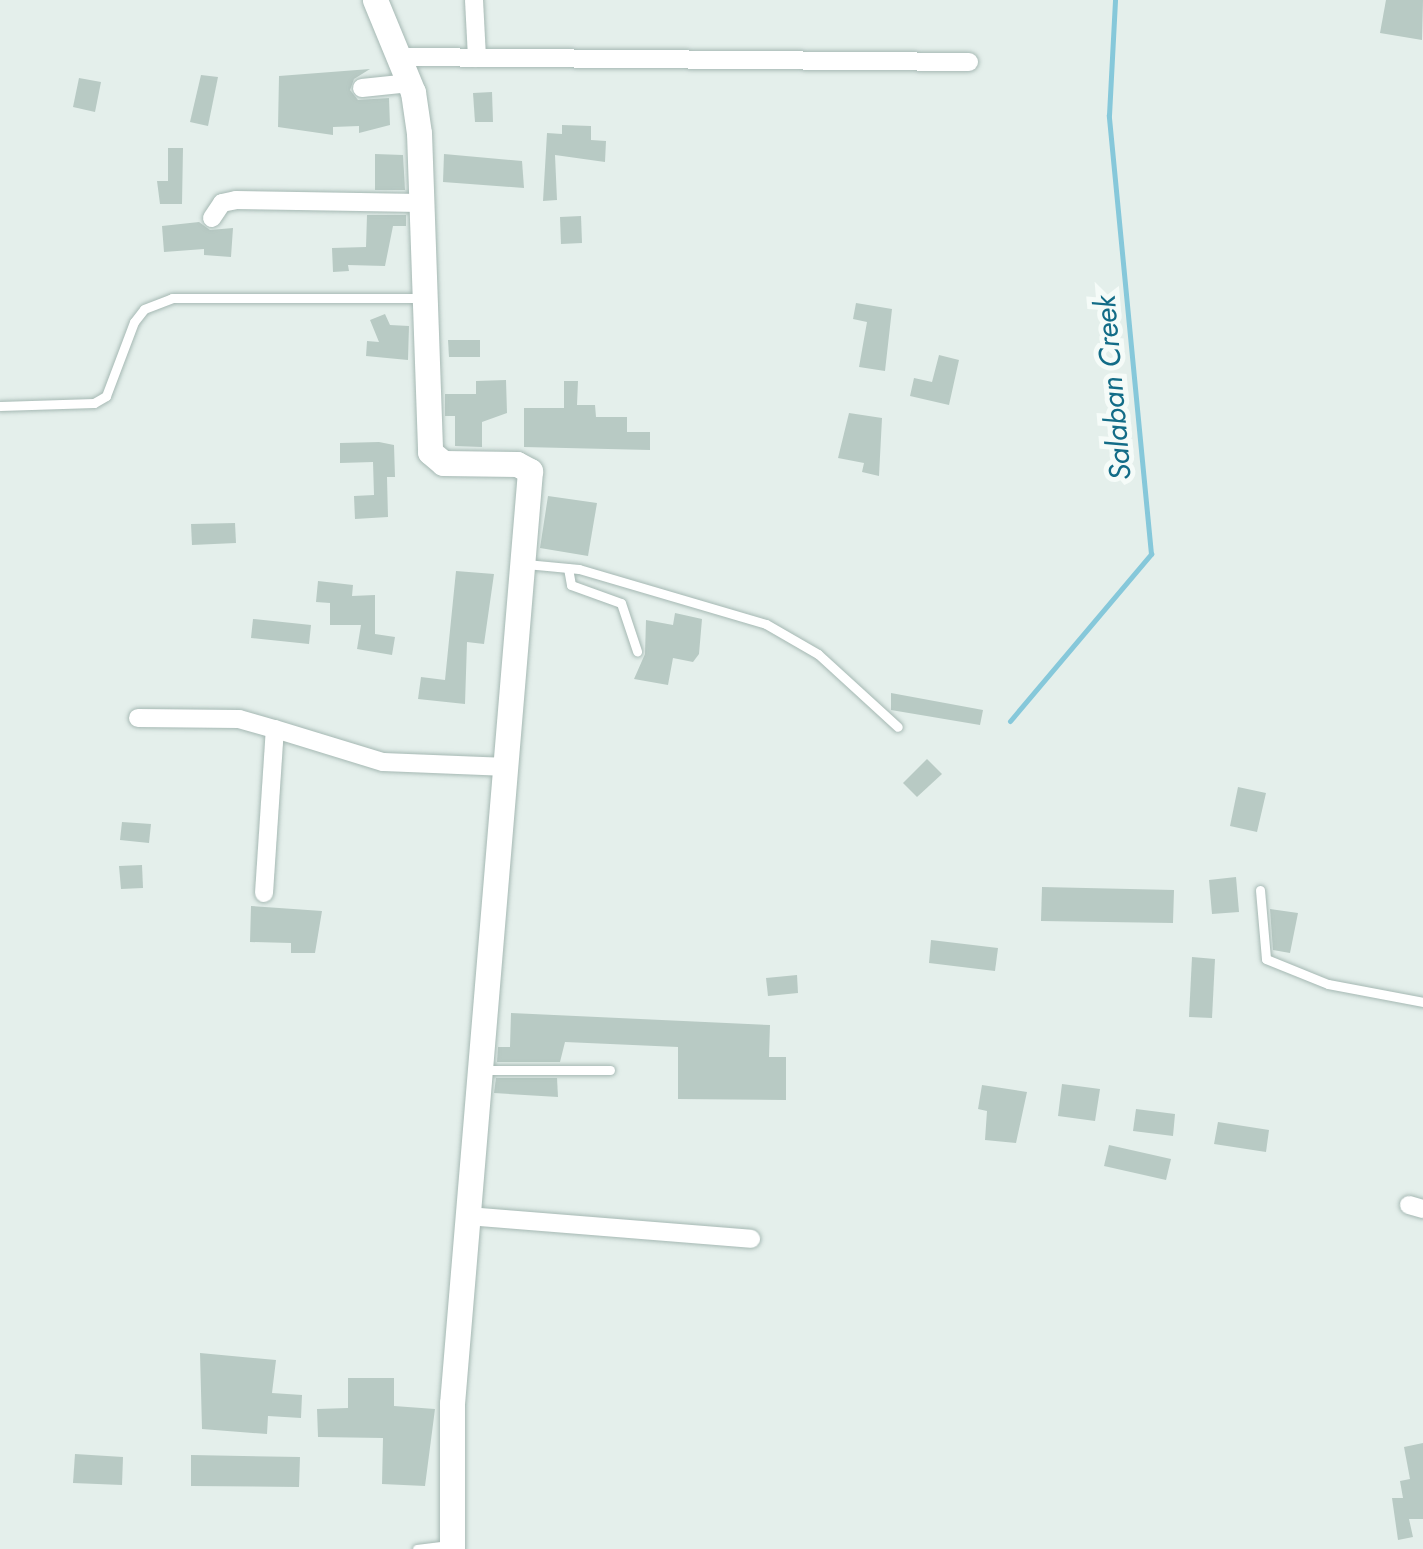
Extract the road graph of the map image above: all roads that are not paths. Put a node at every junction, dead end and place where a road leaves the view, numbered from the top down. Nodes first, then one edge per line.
1 (375, 0) edge
2 (474, 0) edge
3 (401, 57) junction
4 (477, 58) junction
5 (969, 62) dead end
6 (410, 83) junction
7 (362, 88) dead end
8 (420, 202) junction
9 (212, 218) dead end
10 (420, 298) junction
11 (0, 406) edge
12 (518, 563) junction
13 (568, 568) junction
14 (638, 652) dead end
15 (138, 718) dead end
16 (898, 728) dead end
17 (275, 729) junction
18 (508, 767) junction
19 (1260, 890) dead end
20 (264, 892) dead end
21 (1423, 1002) edge
22 (481, 1070) junction
23 (610, 1070) dead end
24 (467, 1216) junction
25 (751, 1240) dead end
26 (452, 1547) edge
27 (417, 1549) edge

1 - 3 street
2 - 4 street
3 - 4 street
3 - 6 street
4 - 5 street
6 - 7 street
6 - 8 street
8 - 9 street
8 - 10 street
10 - 11 lane
10 - 12 street
12 - 13 lane
12 - 18 street
13 - 14 lane
13 - 16 lane
15 - 17 street
17 - 18 street
17 - 20 street
18 - 22 street
19 - 21 lane
22 - 23 lane
22 - 24 street
24 - 25 street
24 - 26 street
26 - 27 lane

